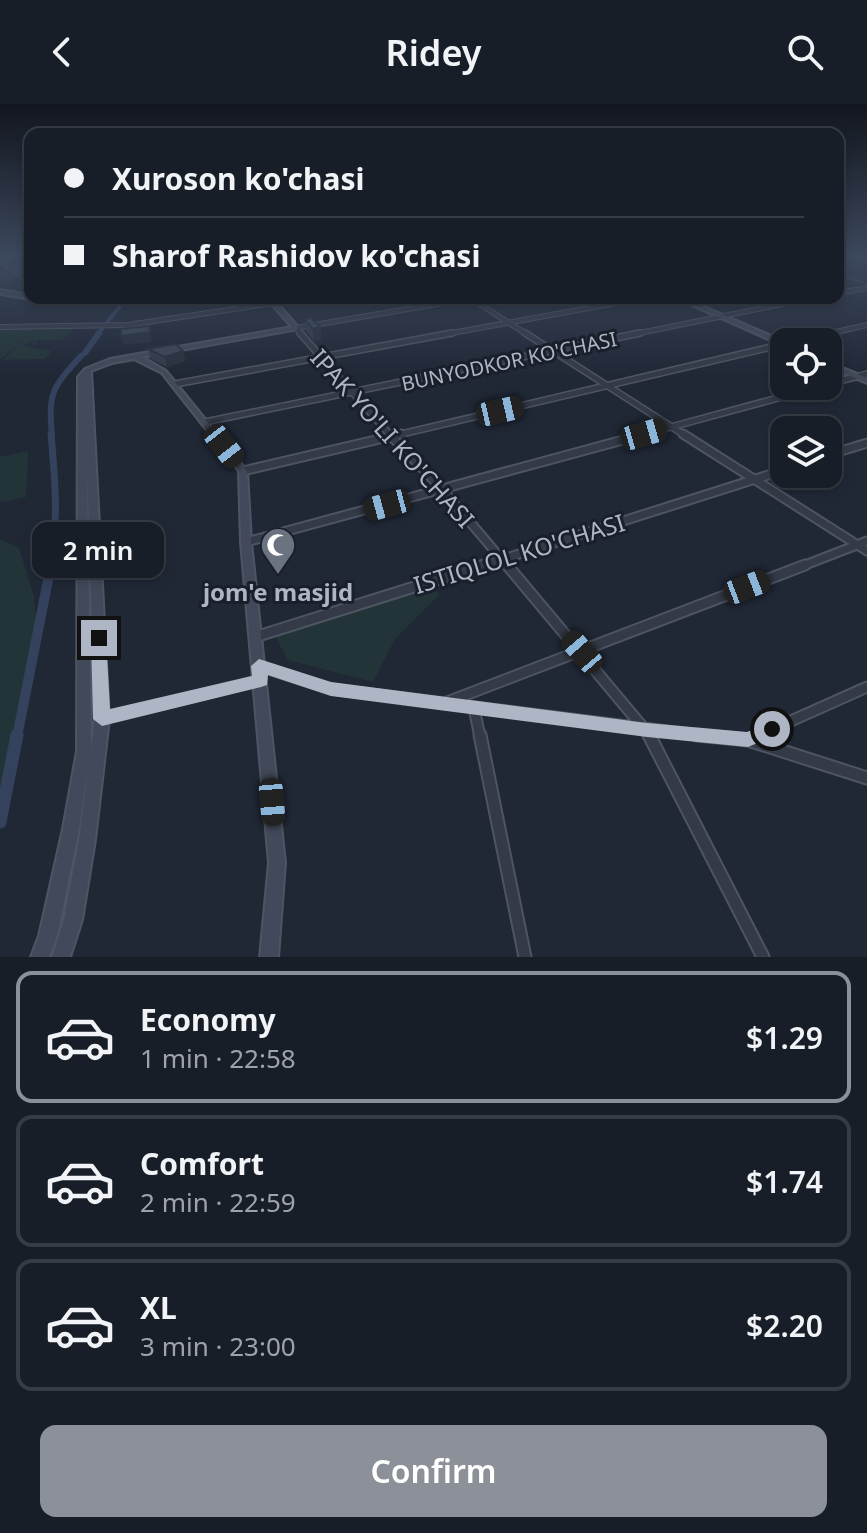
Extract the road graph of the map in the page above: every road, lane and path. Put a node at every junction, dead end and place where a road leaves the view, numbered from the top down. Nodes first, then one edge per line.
1 (252, 304) edge
2 (274, 304) edge
3 (437, 304) edge
4 (481, 304) edge
5 (612, 304) edge
6 (693, 304) edge
7 (782, 304) edge
8 (721, 316) junction
9 (511, 323) junction
10 (867, 325) edge
11 (0, 327) edge
12 (296, 328) junction
13 (842, 331) edge
14 (770, 338) edge
15 (770, 347) edge
16 (557, 352) junction
17 (136, 357) junction
18 (321, 358) junction
19 (87, 370) junction
20 (842, 370) edge
21 (867, 374) edge
22 (857, 377) junction
23 (842, 381) edge
24 (867, 381) edge
25 (175, 384) junction
26 (611, 386) junction
27 (350, 393) junction
28 (770, 400) edge
29 (205, 422) junction
30 (673, 426) junction
31 (389, 437) junction
32 (867, 443) edge
33 (842, 451) edge
34 (243, 471) junction
35 (770, 474) edge
36 (755, 479) junction
37 (443, 490) junction
38 (246, 542) junction
39 (862, 543) edge
40 (867, 551) edge
41 (500, 558) junction
42 (255, 637) junction
43 (582, 652) junction
44 (259, 666) junction
45 (261, 680) junction
46 (867, 687) edge
47 (443, 704) junction
48 (474, 708) junction
49 (102, 719) junction
50 (84, 723) junction
51 (647, 730) junction
52 (748, 740) junction
53 (867, 778) edge
54 (40, 957) edge
55 (61, 957) edge
56 (269, 957) edge
57 (525, 957) edge
58 (763, 957) edge

1 - 11 street
2 - 12 street
3 - 12 street
4 - 9 street
5 - 9 street
6 - 8 street
7 - 8 street, BUNYODKOR KO'CHASI
8 - 14 street
8 - 16 street, BUNYODKOR KO'CHASI
9 - 16 street
9 - 18 street
10 - 13 street
12 - 17 street
12 - 18 street, IPAK YO'LI KO'CHASI
15 - 26 street
16 - 26 street
16 - 27 street, BUNYODKOR KO'CHASI
17 - 19 street
17 - 25 street
18 - 25 street
18 - 27 street, IPAK YO'LI KO'CHASI
19 - 49 street
19 - 50 street
20 - 22 street
21 - 22 street
22 - 23 street
22 - 24 street
25 - 29 street
26 - 30 street
26 - 31 street
27 - 29 street, BUNYODKOR KO'CHASI
27 - 31 street, IPAK YO'LI KO'CHASI
28 - 30 street
29 - 34 street
30 - 36 street
30 - 37 street
31 - 34 street
31 - 37 street, IPAK YO'LI KO'CHASI
32 - 33 street
34 - 38 street
35 - 36 street, ISTIQLOL KO'CHASI
36 - 39 street
36 - 41 street, ISTIQLOL KO'CHASI
37 - 38 street
37 - 41 street, IPAK YO'LI KO'CHASI
38 - 42 street
39 - 40 street
39 - 43 street
41 - 42 street, ISTIQLOL KO'CHASI
41 - 43 street, IPAK YO'LI KO'CHASI
42 - 44 street
43 - 47 street
43 - 51 street, IPAK YO'LI KO'CHASI
44 - 45 street
44 - 47 street
45 - 49 street
45 - 56 street
46 - 52 street
47 - 48 street
48 - 51 street
48 - 57 street
49 - 50 street
49 - 55 street
50 - 54 street
51 - 52 street
51 - 58 street, IPAK YO'LI KO'CHASI
52 - 53 street

